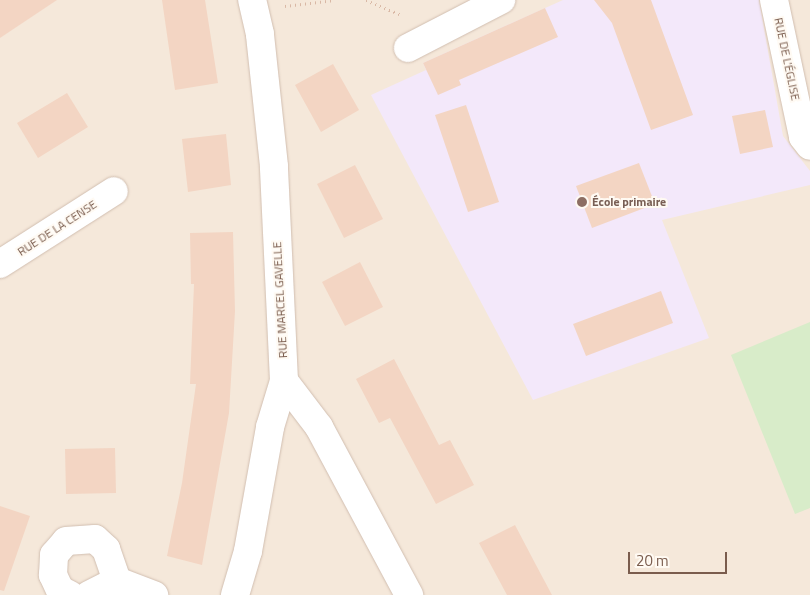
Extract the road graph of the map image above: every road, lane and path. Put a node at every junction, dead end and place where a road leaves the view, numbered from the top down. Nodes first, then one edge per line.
1 (335, 0) edge
2 (501, 0) edge
3 (774, 0) edge
4 (253, 5) edge
5 (408, 48) dead end
6 (810, 146) edge
7 (114, 192) dead end
8 (0, 264) edge
9 (284, 381) junction
10 (118, 581) junction
11 (70, 595) edge
12 (88, 595) edge
13 (154, 595) edge
14 (235, 595) edge
15 (409, 595) edge

1 - 4 path
2 - 5 street
3 - 6 street, RUE DE L'ÉGLISE
4 - 9 street, RUE MARCEL GAVELLE
7 - 8 street, RUE DE LA CENSE
9 - 14 street, RUE MARCEL GAVELLE
9 - 15 street
10 - 11 street
10 - 12 street
10 - 13 street

